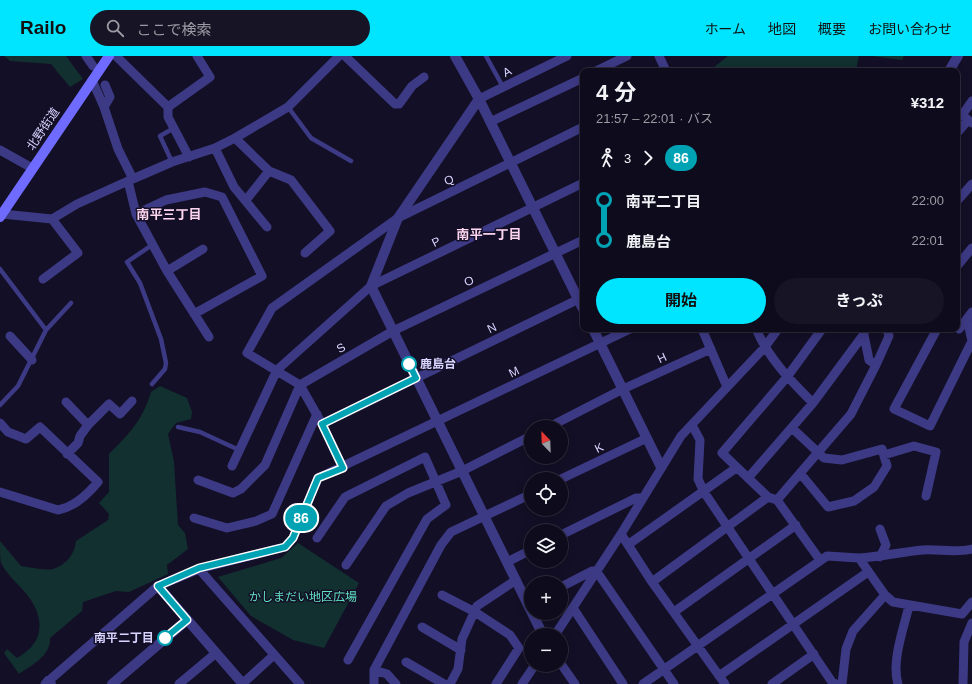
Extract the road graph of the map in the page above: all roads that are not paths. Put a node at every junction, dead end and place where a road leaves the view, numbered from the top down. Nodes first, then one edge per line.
1 (86, 56) edge
2 (109, 56) edge
3 (116, 56) edge
4 (197, 56) edge
5 (339, 56) edge
6 (345, 56) edge
7 (455, 56) edge
8 (486, 56) edge
9 (567, 56) edge
10 (628, 56) edge
11 (659, 56) edge
12 (958, 56) edge
13 (92, 66) dead end
14 (602, 68) edge
15 (665, 68) edge
16 (951, 68) edge
17 (424, 77) dead end
18 (580, 79) edge
19 (92, 80) junction
20 (105, 85) dead end
21 (503, 87) junction
22 (479, 99) junction
23 (972, 100) edge
24 (168, 107) junction
25 (288, 107) junction
26 (104, 108) junction
27 (965, 117) edge
28 (490, 122) junction
29 (960, 127) edge
30 (174, 128) junction
31 (580, 128) edge
32 (235, 138) junction
33 (215, 148) junction
34 (0, 150) edge
35 (189, 157) junction
36 (351, 161) dead end
37 (172, 162) junction
38 (510, 163) junction
39 (32, 168) junction
40 (269, 171) junction
41 (130, 180) junction
42 (580, 184) edge
43 (972, 184) edge
44 (237, 190) junction
45 (222, 197) junction
46 (960, 198) edge
47 (246, 200) junction
48 (533, 208) junction
49 (136, 214) junction
50 (1, 216) edge
51 (398, 218) junction
52 (52, 219) junction
53 (267, 227) dead end
54 (580, 241) edge
55 (152, 245) junction
56 (972, 248) edge
57 (202, 249) dead end
58 (304, 253) dead end
59 (555, 253) junction
60 (960, 262) edge
61 (0, 268) edge
62 (167, 271) junction
63 (43, 279) dead end
64 (371, 286) junction
65 (580, 296) edge
66 (580, 298) edge
67 (71, 303) dead end
68 (194, 314) junction
69 (969, 316) edge
70 (960, 328) edge
71 (46, 330) junction
72 (393, 331) junction
73 (594, 332) edge
74 (624, 332) edge
75 (703, 332) edge
76 (757, 332) edge
77 (776, 332) edge
78 (820, 332) edge
79 (862, 332) edge
80 (863, 332) edge
81 (888, 332) edge
82 (935, 332) edge
83 (10, 336) dead end
84 (209, 337) dead end
85 (600, 343) junction
86 (764, 348) junction
87 (710, 349) junction
88 (32, 360) junction
89 (876, 365) junction
90 (277, 370) junction
91 (787, 377) junction
92 (416, 378) junction
93 (152, 384) dead end
94 (300, 385) junction
95 (727, 388) junction
96 (623, 389) junction
97 (132, 401) dead end
98 (66, 402) dead end
99 (813, 402) junction
100 (0, 405) edge
101 (317, 414) junction
102 (563, 420) edge
103 (438, 421) junction
104 (0, 423) edge
105 (322, 424) junction
106 (88, 425) junction
107 (692, 425) junction
108 (178, 426) dead end
109 (792, 428) junction
110 (647, 438) junction
111 (524, 440) edge
112 (239, 450) junction
113 (819, 453) junction
114 (67, 454) junction
115 (884, 455) junction
116 (232, 466) dead end
117 (661, 467) junction
118 (343, 468) junction
119 (736, 468) junction
120 (462, 471) junction
121 (800, 473) junction
122 (568, 476) edge
123 (748, 478) junction
124 (198, 480) dead end
125 (437, 482) junction
126 (0, 492) edge
127 (704, 492) junction
128 (926, 496) dead end
129 (524, 497) edge
130 (642, 498) junction
131 (773, 498) junction
132 (484, 517) junction
133 (194, 518) dead end
134 (796, 525) junction
135 (727, 527) junction
136 (880, 529) dead end
137 (568, 532) edge
138 (621, 534) junction
139 (317, 538) dead end
140 (629, 544) junction
141 (972, 549) edge
142 (524, 554) edge
143 (880, 557) junction
144 (749, 558) junction
145 (859, 558) junction
146 (820, 560) junction
147 (507, 562) junction
148 (346, 565) dead end
149 (199, 568) junction
150 (596, 572) junction
151 (868, 572) junction
152 (516, 580) junction
153 (652, 582) junction
154 (568, 583) edge
155 (158, 586) junction
156 (773, 594) junction
157 (442, 595) dead end
158 (885, 595) junction
159 (524, 596) edge
160 (972, 602) edge
161 (909, 606) junction
162 (573, 608) junction
163 (475, 612) junction
164 (674, 612) junction
165 (187, 620) junction
166 (972, 623) edge
167 (794, 624) junction
168 (422, 628) dead end
169 (560, 628) edge
170 (698, 646) junction
171 (460, 650) junction
172 (216, 653) junction
173 (814, 654) junction
174 (274, 655) junction
175 (348, 660) dead end
176 (406, 662) dead end
177 (374, 670) junction
178 (664, 670) junction
179 (530, 672) edge
180 (566, 672) edge
181 (719, 676) junction
182 (48, 683) edge
183 (572, 683) edge
184 (112, 684) edge
185 (179, 684) edge
186 (242, 684) edge
187 (300, 684) edge
188 (374, 684) edge
189 (396, 684) edge
190 (444, 684) edge
191 (450, 684) edge
192 (496, 684) edge
193 (522, 684) edge
194 (623, 684) edge
195 (643, 684) edge
196 (674, 684) edge
197 (725, 684) edge
198 (772, 684) edge
199 (836, 684) edge
200 (898, 684) edge
201 (963, 684) edge

1 - 13 street
2 - 19 main road, 北野街道
3 - 24 street
4 - 24 street
5 - 25 street
6 - 17 street
7 - 22 street
8 - 21 lane
9 - 21 street, A
10 - 14 street
11 - 15 street
12 - 16 street
18 - 28 street
19 - 26 street
19 - 39 main road, 北野街道
20 - 26 street
21 - 22 street, A
22 - 28 street
22 - 51 street
23 - 27 street
24 - 30 street
25 - 32 street
25 - 36 lane
26 - 41 street
27 - 29 street
28 - 38 street
30 - 35 street
30 - 37 lane
31 - 38 street, Q
32 - 33 street
32 - 40 street
33 - 35 street
33 - 44 street
34 - 39 street
35 - 37 street
37 - 41 street
38 - 48 street
38 - 51 street, Q
39 - 50 main road, 北野街道
40 - 47 street
40 - 58 street
41 - 49 street
41 - 52 street
42 - 48 street, P
43 - 46 street
44 - 45 street
44 - 47 street
45 - 49 street
45 - 68 street
47 - 53 street
48 - 59 street
48 - 64 street, P
49 - 55 street
50 - 52 street
51 - 64 street
51 - 90 street, Q
52 - 63 street
54 - 59 street, O
55 - 62 street
55 - 93 lane
56 - 60 street
57 - 62 street
59 - 65 street
59 - 72 street, O
61 - 71 lane
62 - 68 street
64 - 72 street
64 - 90 street, P
66 - 92 street, N
67 - 71 lane
68 - 84 street
69 - 70 street
69 - 82 street
71 - 88 lane
72 - 92 street
72 - 94 street, S
73 - 85 street
74 - 85 street, M
75 - 87 street
76 - 86 street
77 - 86 street
78 - 91 street
79 - 99 street
80 - 89 street
81 - 89 street
83 - 88 street
85 - 96 street
85 - 103 street, M
86 - 91 street
86 - 95 street
87 - 95 street
87 - 96 street, H
88 - 100 lane
89 - 113 street
90 - 94 street
90 - 112 street
91 - 99 street
91 - 119 street
92 - 103 street
92 - 105 street, N
94 - 101 street
94 - 124 street
95 - 107 street
96 - 102 street, H
96 - 110 street
97 - 106 street
98 - 106 street
99 - 109 street
101 - 105 street
101 - 133 street
103 - 118 street, M
103 - 120 street
104 - 114 street
105 - 118 street
106 - 114 street
107 - 117 street
107 - 127 street
108 - 112 lane
109 - 113 street
109 - 123 street
110 - 117 street
110 - 122 street, K
111 - 120 street
112 - 116 street
113 - 115 street
113 - 121 street
114 - 126 street
115 - 121 street
115 - 128 street
117 - 130 street
118 - 149 street, M
119 - 123 street
119 - 127 street
120 - 125 street
120 - 132 street
121 - 131 street
123 - 131 street
125 - 139 street
125 - 148 street
125 - 175 street
127 - 135 street
127 - 140 street
129 - 132 street
130 - 137 street
130 - 138 street
131 - 134 street
131 - 135 street
132 - 147 street
132 - 177 street
134 - 144 street
134 - 146 street
135 - 144 street
135 - 153 street
136 - 143 street
138 - 140 street
138 - 150 street
140 - 153 street
141 - 143 street
142 - 147 street
143 - 145 street
144 - 156 street
144 - 164 street
145 - 146 street
145 - 151 street
146 - 156 street
147 - 152 street
149 - 155 street, M
149 - 174 street
150 - 154 street
150 - 162 street
150 - 178 street
151 - 158 street
151 - 167 street
152 - 159 street
152 - 163 street
153 - 164 street
155 - 165 street
155 - 182 street, M
156 - 167 street
156 - 170 street
157 - 163 street
158 - 161 street
158 - 199 street
160 - 161 street
161 - 200 street
162 - 169 street
162 - 194 street
163 - 171 street
163 - 192 street
164 - 170 street
165 - 172 street
165 - 184 street
166 - 201 street
167 - 173 street
167 - 181 street
168 - 171 street
170 - 178 street
170 - 181 street
171 - 191 street
172 - 185 street
172 - 186 street
173 - 198 street
173 - 199 street
174 - 186 street
174 - 187 street
176 - 190 street
177 - 188 street
177 - 189 street
178 - 195 street
178 - 196 street
179 - 193 street
180 - 183 street
181 - 197 street

